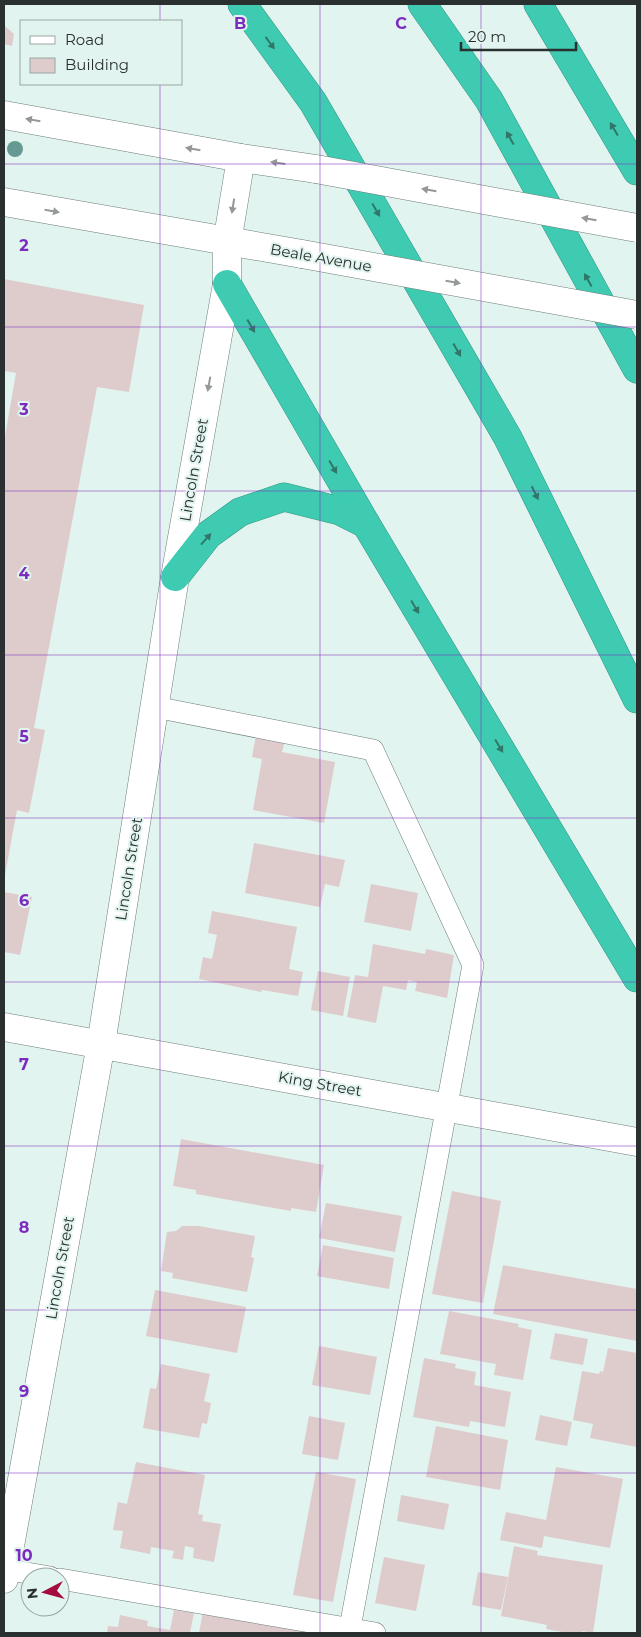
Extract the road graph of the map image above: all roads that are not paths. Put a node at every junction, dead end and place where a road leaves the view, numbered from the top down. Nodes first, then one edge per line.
1 (242, 4) edge
2 (422, 4) edge
3 (538, 4) edge
4 (4, 115) edge
5 (241, 158) junction
6 (637, 171) edge
7 (4, 202) edge
8 (637, 228) edge
9 (227, 243) junction
10 (227, 284) junction
11 (637, 315) edge
12 (637, 369) edge
13 (366, 524) junction
14 (176, 577) junction
15 (637, 699) edge
16 (155, 707) junction
17 (637, 978) edge
18 (4, 1027) edge
19 (101, 1044) junction
20 (447, 1108) junction
21 (637, 1142) edge
22 (4, 1572) edge
23 (20, 1574) edge
24 (70, 1581) edge
25 (350, 1631) edge
26 (375, 1633) edge

1 -> 15 highway
12 -> 2 highway
6 -> 3 highway
5 -> 4 street
8 -> 5 street, bridge
5 -> 9 street, Lincoln Street
7 -> 9 street, Beale Avenue
9 - 10 street, Lincoln Street
9 -> 11 street, Beale Avenue, bridge
10 -> 13 highway
10 -> 14 street, Lincoln Street
14 -> 13 highway
13 -> 17 highway
14 - 16 street, Lincoln Street
16 - 19 street, Lincoln Street
16 - 20 lane
18 - 19 street, King Street
19 - 20 street, King Street
19 - 22 street, Lincoln Street
20 - 21 street, King Street
20 - 25 lane
22 - 23 lane
24 - 25 lane
25 - 26 lane

